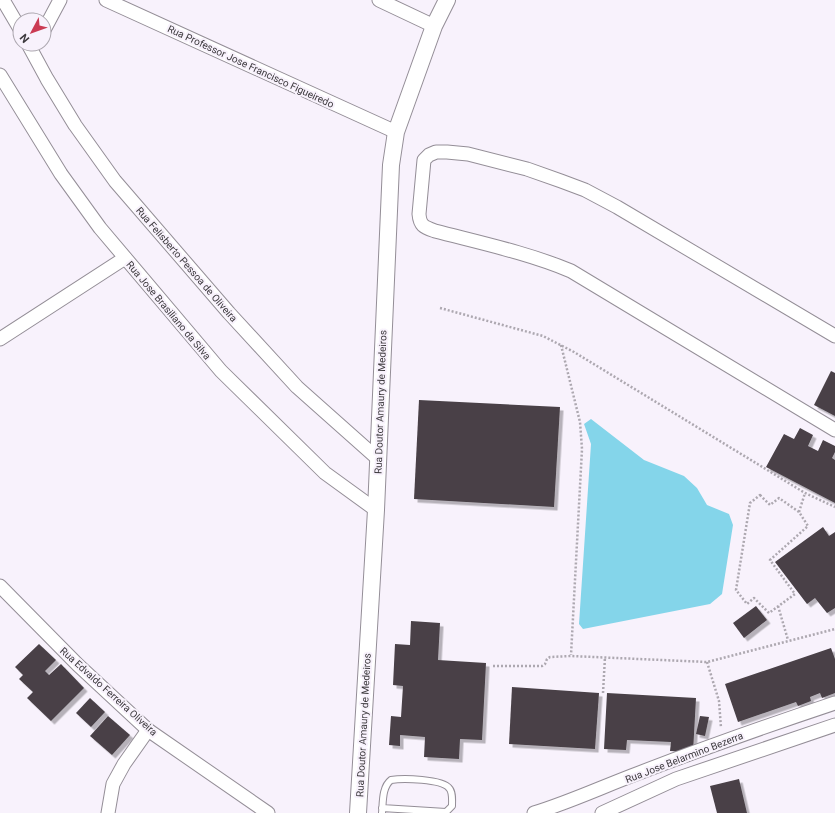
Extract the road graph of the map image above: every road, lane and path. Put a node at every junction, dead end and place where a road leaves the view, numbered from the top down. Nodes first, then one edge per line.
1 (3, 0) edge
2 (60, 0) edge
3 (106, 0) edge
4 (379, 0) edge
5 (447, 0) edge
6 (12, 15) edge
7 (52, 15) edge
8 (434, 26) junction
9 (35, 52) edge
10 (0, 75) edge
11 (396, 132) junction
12 (125, 258) junction
13 (440, 308) dead end
14 (835, 336) edge
15 (0, 339) edge
16 (560, 345) junction
17 (835, 430) edge
18 (378, 458) junction
19 (805, 493) junction
20 (835, 507) edge
21 (376, 510) junction
22 (799, 512) junction
23 (0, 586) edge
24 (778, 606) junction
25 (835, 629) edge
26 (788, 640) junction
27 (571, 656) junction
28 (605, 657) junction
29 (707, 662) junction
30 (493, 666) dead end
31 (603, 693) dead end
32 (835, 703) edge
33 (835, 725) edge
34 (148, 730) junction
35 (722, 735) dead end
36 (382, 810) edge
37 (108, 813) edge
38 (268, 813) edge
39 (358, 813) edge
40 (534, 813) edge
41 (602, 813) edge

1 - 6 street
2 - 7 street
3 - 11 street, Rua Professor Jose Francisco Figueiredo
4 - 8 street
5 - 8 street, Rua Doutor Amaury de Medeiros
8 - 11 street, Rua Doutor Amaury de Medeiros
9 - 18 street, Rua Felisberto Pessoa de Oliveira
10 - 12 street, Rua Jose Brasiliano da Silva
11 - 18 street, Rua Doutor Amaury de Medeiros
12 - 15 street
12 - 21 street, Rua Jose Brasiliano da Silva
13 - 16 path
14 - 17 street
16 - 19 path
16 - 27 path
18 - 21 street, Rua Doutor Amaury de Medeiros
19 - 20 path
19 - 22 path
21 - 39 street, Rua Doutor Amaury de Medeiros
22 - 24 path
22 - 24 path
23 - 34 street, Rua Edvaldo Ferreira Oliveira
24 - 26 path
25 - 26 path
26 - 29 path
27 - 28 path
27 - 30 path
28 - 29 path
28 - 31 path
29 - 35 path
32 - 40 street, Rua Jose Belarmino Bezerra
33 - 41 street
34 - 37 street
34 - 38 street, Rua Edvaldo Ferreira Oliveira
36 - 36 lane

